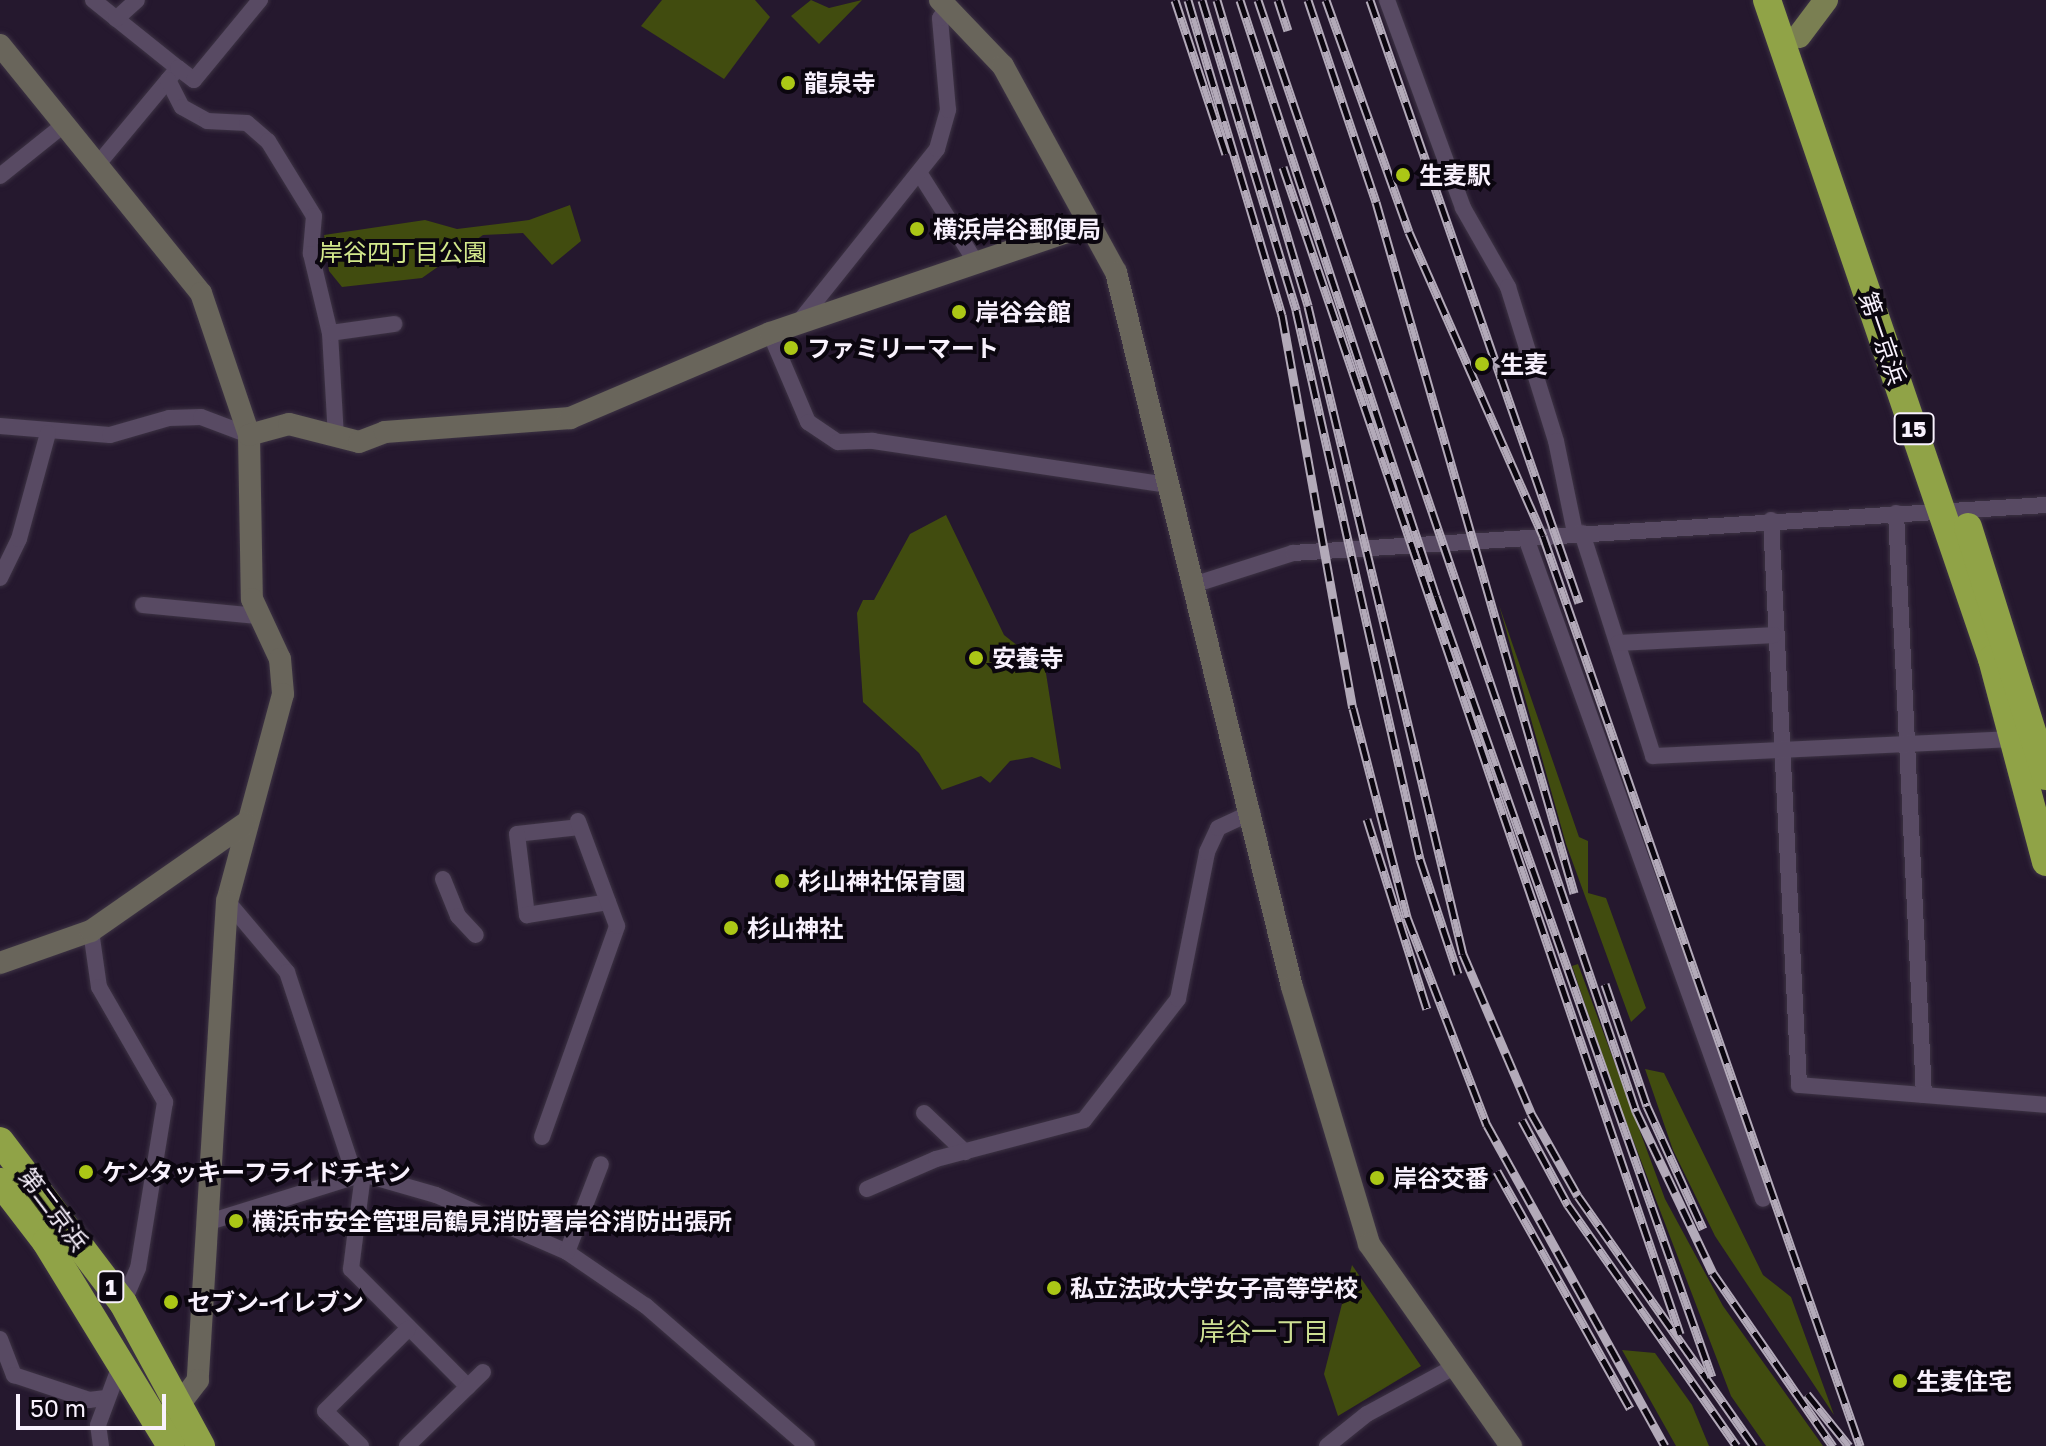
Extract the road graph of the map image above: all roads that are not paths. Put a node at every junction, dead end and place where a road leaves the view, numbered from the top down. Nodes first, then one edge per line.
1 (93, 0) edge
2 (137, 0) edge
3 (260, 0) edge
4 (1387, 0) edge
5 (1767, 0) edge
6 (1780, 0) edge
7 (1787, 0) edge
8 (1826, 0) edge
9 (943, 4) edge
10 (116, 19) junction
11 (1790, 38) junction
12 (0, 45) edge
13 (173, 74) junction
14 (65, 124) junction
15 (98, 164) junction
16 (920, 174) junction
17 (0, 176) edge
18 (1090, 224) junction
19 (975, 261) junction
20 (798, 323) junction
21 (394, 324) dead end
22 (330, 333) junction
23 (770, 333) junction
24 (0, 426) edge
25 (48, 433) junction
26 (249, 435) junction
27 (336, 438) junction
28 (1166, 485) junction
29 (2046, 505) edge
30 (1952, 512) junction
31 (1896, 513) junction
32 (1771, 520) junction
33 (1578, 533) junction
34 (1526, 538) junction
35 (0, 578) edge
36 (1190, 586) junction
37 (143, 605) dead end
38 (257, 616) junction
39 (1774, 635) junction
40 (1618, 643) junction
41 (2016, 739) junction
42 (1908, 745) junction
43 (1782, 751) junction
44 (2046, 776) edge
45 (1252, 812) junction
46 (246, 823) junction
47 (2046, 862) edge
48 (443, 879) dead end
49 (227, 901) junction
50 (608, 902) junction
51 (91, 931) junction
52 (476, 935) dead end
53 (0, 963) edge
54 (1924, 1095) junction
55 (2046, 1105) edge
56 (924, 1113) dead end
57 (542, 1137) dead end
58 (0, 1141) edge
59 (965, 1152) junction
60 (601, 1164) dead end
61 (359, 1175) junction
62 (0, 1182) edge
63 (867, 1189) dead end
64 (1763, 1199) dead end
65 (209, 1222) junction
66 (567, 1252) junction
67 (123, 1303) junction
68 (408, 1329) junction
69 (0, 1339) edge
70 (121, 1363) junction
71 (1452, 1368) junction
72 (483, 1372) dead end
73 (468, 1387) junction
74 (106, 1398) junction
75 (182, 1408) junction
76 (165, 1436) edge
77 (101, 1446) edge
78 (201, 1446) edge
79 (361, 1446) edge
80 (407, 1446) edge
81 (807, 1446) edge
82 (1327, 1446) edge
83 (1511, 1446) edge

1 - 10 street
2 - 10 street
3 - 13 street
4 - 33 street
5 - 11 highway, 第一京浜 / 15
6 - 11 main road
7 - 11 highway, 第一京浜 / 15
8 - 11 main road
9 - 16 street
9 - 18 street
10 - 13 street
11 - 30 highway, 第一京浜 / 15
12 - 14 street
13 - 15 street
13 - 22 street
14 - 15 street
14 - 17 street
15 - 26 street
16 - 19 street
16 - 20 street
18 - 19 street
18 - 28 street
19 - 20 street
20 - 23 street
21 - 22 street
22 - 27 street
23 - 27 street
23 - 28 street
24 - 25 street
25 - 26 street
25 - 35 street
26 - 27 street
26 - 38 street
28 - 36 street
29 - 30 street
30 - 31 street
30 - 41 highway, 第一京浜 / 15
30 - 44 highway, 第一京浜 / 15
31 - 32 street
31 - 42 street
32 - 33 street
32 - 39 street
33 - 34 street
33 - 40 street
34 - 36 street
34 - 64 street
36 - 45 street
37 - 38 street
38 - 46 street
39 - 40 street
39 - 43 street
40 - 43 street
41 - 42 street
41 - 47 highway, 第一京浜 / 15
42 - 43 street
42 - 54 street
43 - 54 street
45 - 59 street
45 - 71 street
46 - 49 street
46 - 51 street
48 - 52 street
49 - 61 street
49 - 65 street
50 - 50 street
50 - 57 street
51 - 53 street
51 - 67 street
54 - 55 street
56 - 59 street
58 - 67 highway, 第二京浜 / 1
59 - 63 street
60 - 66 street
61 - 65 street
61 - 66 street
61 - 68 street
62 - 70 highway, 第二京浜 / 1
65 - 75 street
66 - 81 street
67 - 75 highway, 第二京浜 / 1
68 - 73 street
68 - 79 street
69 - 74 street
70 - 74 street
70 - 76 highway, 第二京浜 / 1
71 - 82 street
71 - 83 street
72 - 73 street
73 - 80 street
74 - 77 street
75 - 76 street
75 - 78 highway, 第二京浜 / 1

